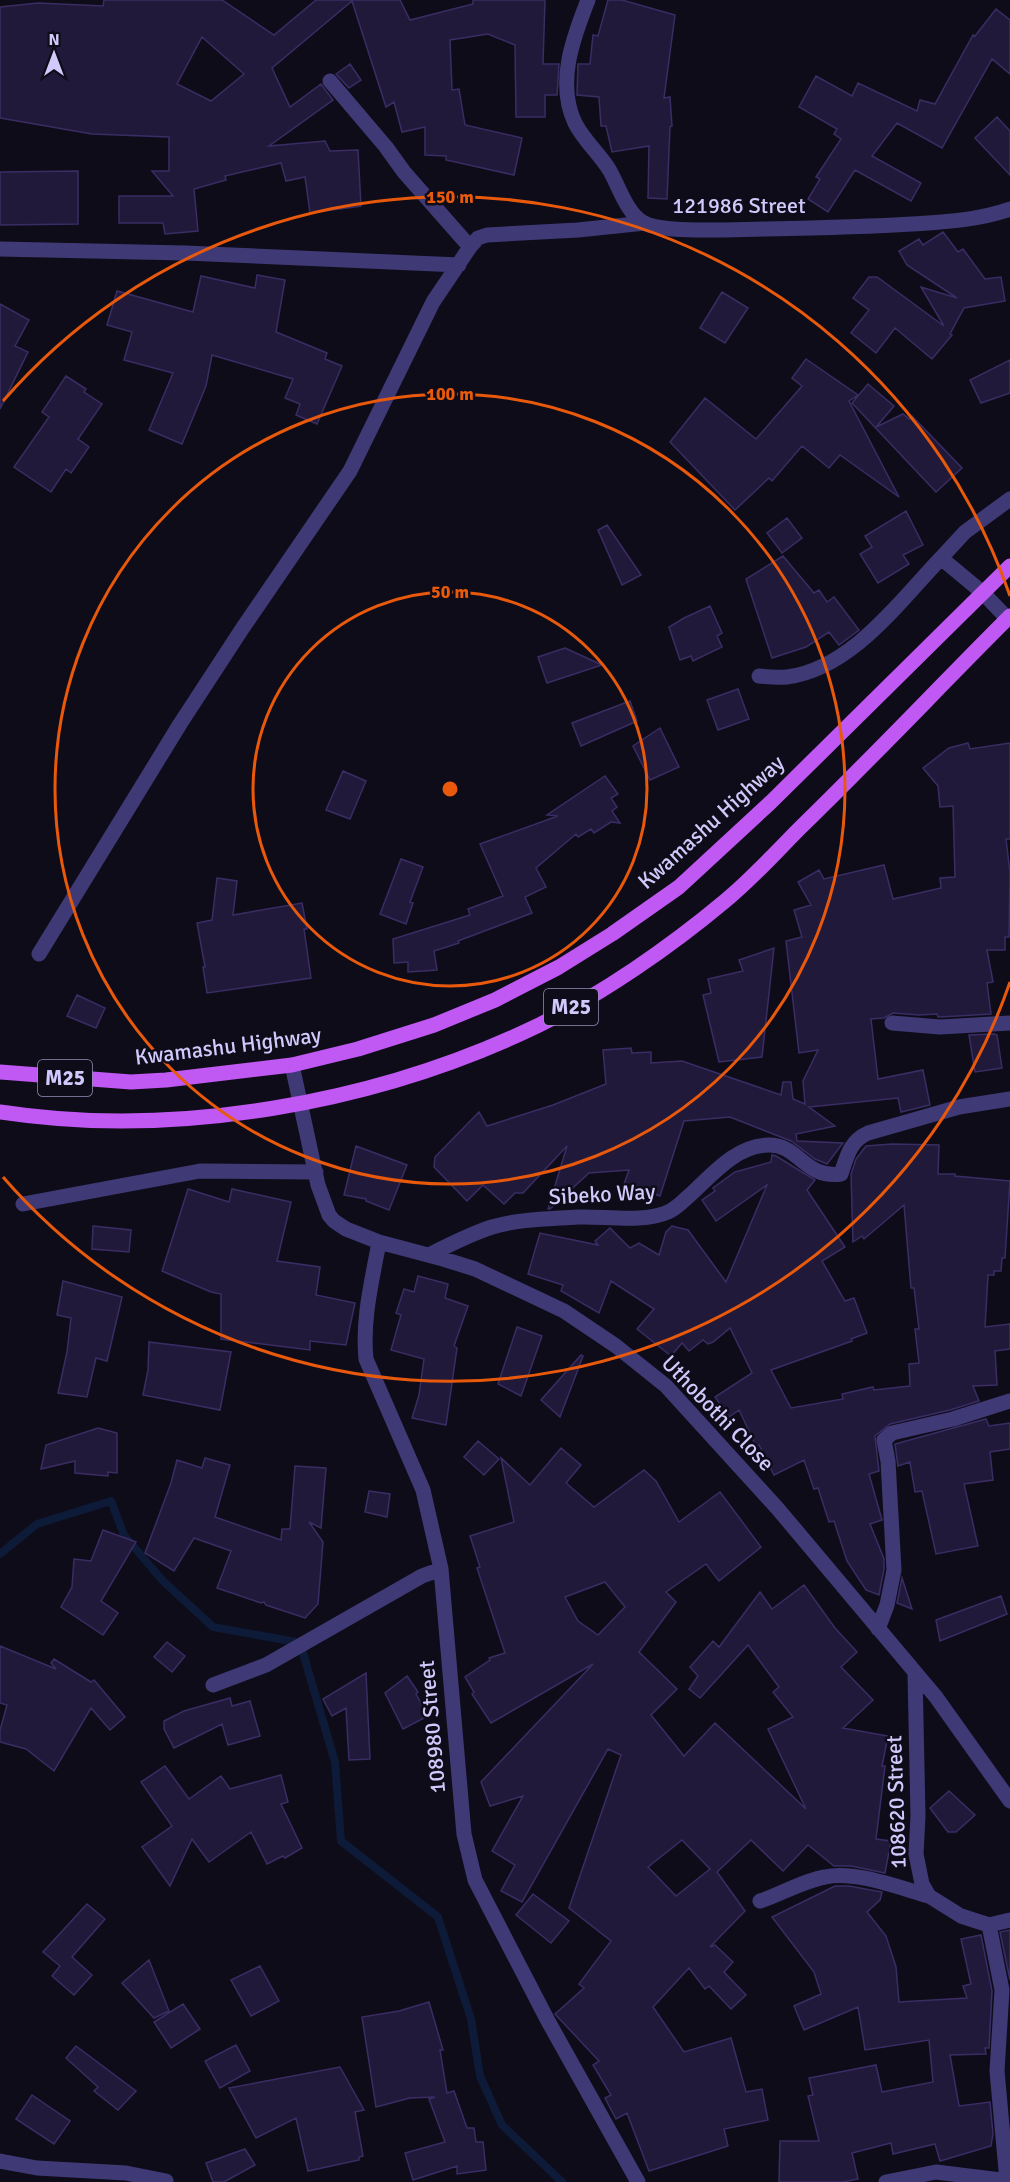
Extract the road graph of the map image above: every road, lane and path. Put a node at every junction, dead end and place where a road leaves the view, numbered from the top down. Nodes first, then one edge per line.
1 (588, 0) edge
2 (330, 81) dead end
3 (1010, 209) edge
4 (645, 223) junction
5 (470, 247) junction
6 (0, 249) edge
7 (459, 265) junction
8 (1010, 499) edge
9 (941, 558) junction
10 (1010, 566) edge
11 (983, 593) junction
12 (1009, 617) edge
13 (759, 676) dead end
14 (39, 954) dead end
15 (892, 1023) dead end
16 (1010, 1023) edge
17 (292, 1065) junction
18 (0, 1071) edge
19 (1010, 1098) edge
20 (301, 1104) junction
21 (0, 1112) edge
22 (316, 1172) junction
23 (23, 1204) dead end
24 (379, 1242) junction
25 (429, 1255) junction
26 (1010, 1401) edge
27 (441, 1569) junction
28 (878, 1629) junction
29 (915, 1673) junction
30 (213, 1685) dead end
31 (1010, 1801) edge
32 (929, 1896) junction
33 (760, 1901) dead end
34 (1010, 1920) edge
35 (989, 1924) junction
36 (0, 2161) edge
37 (166, 2181) edge
38 (1009, 2181) edge
39 (638, 2182) edge
40 (886, 2182) edge

1 - 4 street, 121986 Street
2 - 5 street
3 - 4 street, 121986 Street
4 - 5 street
5 - 7 street
6 - 7 street
7 - 14 street
8 - 9 street
9 - 11 street
9 - 13 street
10 - 11 main road, Kwamashu Highway / M25
11 - 12 street
11 - 17 main road, Kwamashu Highway / M25
12 - 20 main road, M25
15 - 16 street
17 - 18 main road, Kwamashu Highway / M25
17 - 20 street, Uthobothi Close
19 - 25 street, Sibeko Way
20 - 21 main road, M25
20 - 22 street, Uthobothi Close
22 - 23 street
22 - 24 street, Uthobothi Close
24 - 25 street, Uthobothi Close
24 - 27 street, 108980 Street
25 - 28 street, Uthobothi Close
26 - 28 street
27 - 30 street
27 - 39 street, 108980 Street
28 - 29 street, Uthobothi Close
29 - 31 street, Uthobothi Close
29 - 32 street, 108620 Street
32 - 33 street
32 - 35 street, 108620 Street
34 - 35 street, 108620 Street
35 - 38 street
36 - 37 street
38 - 40 street

